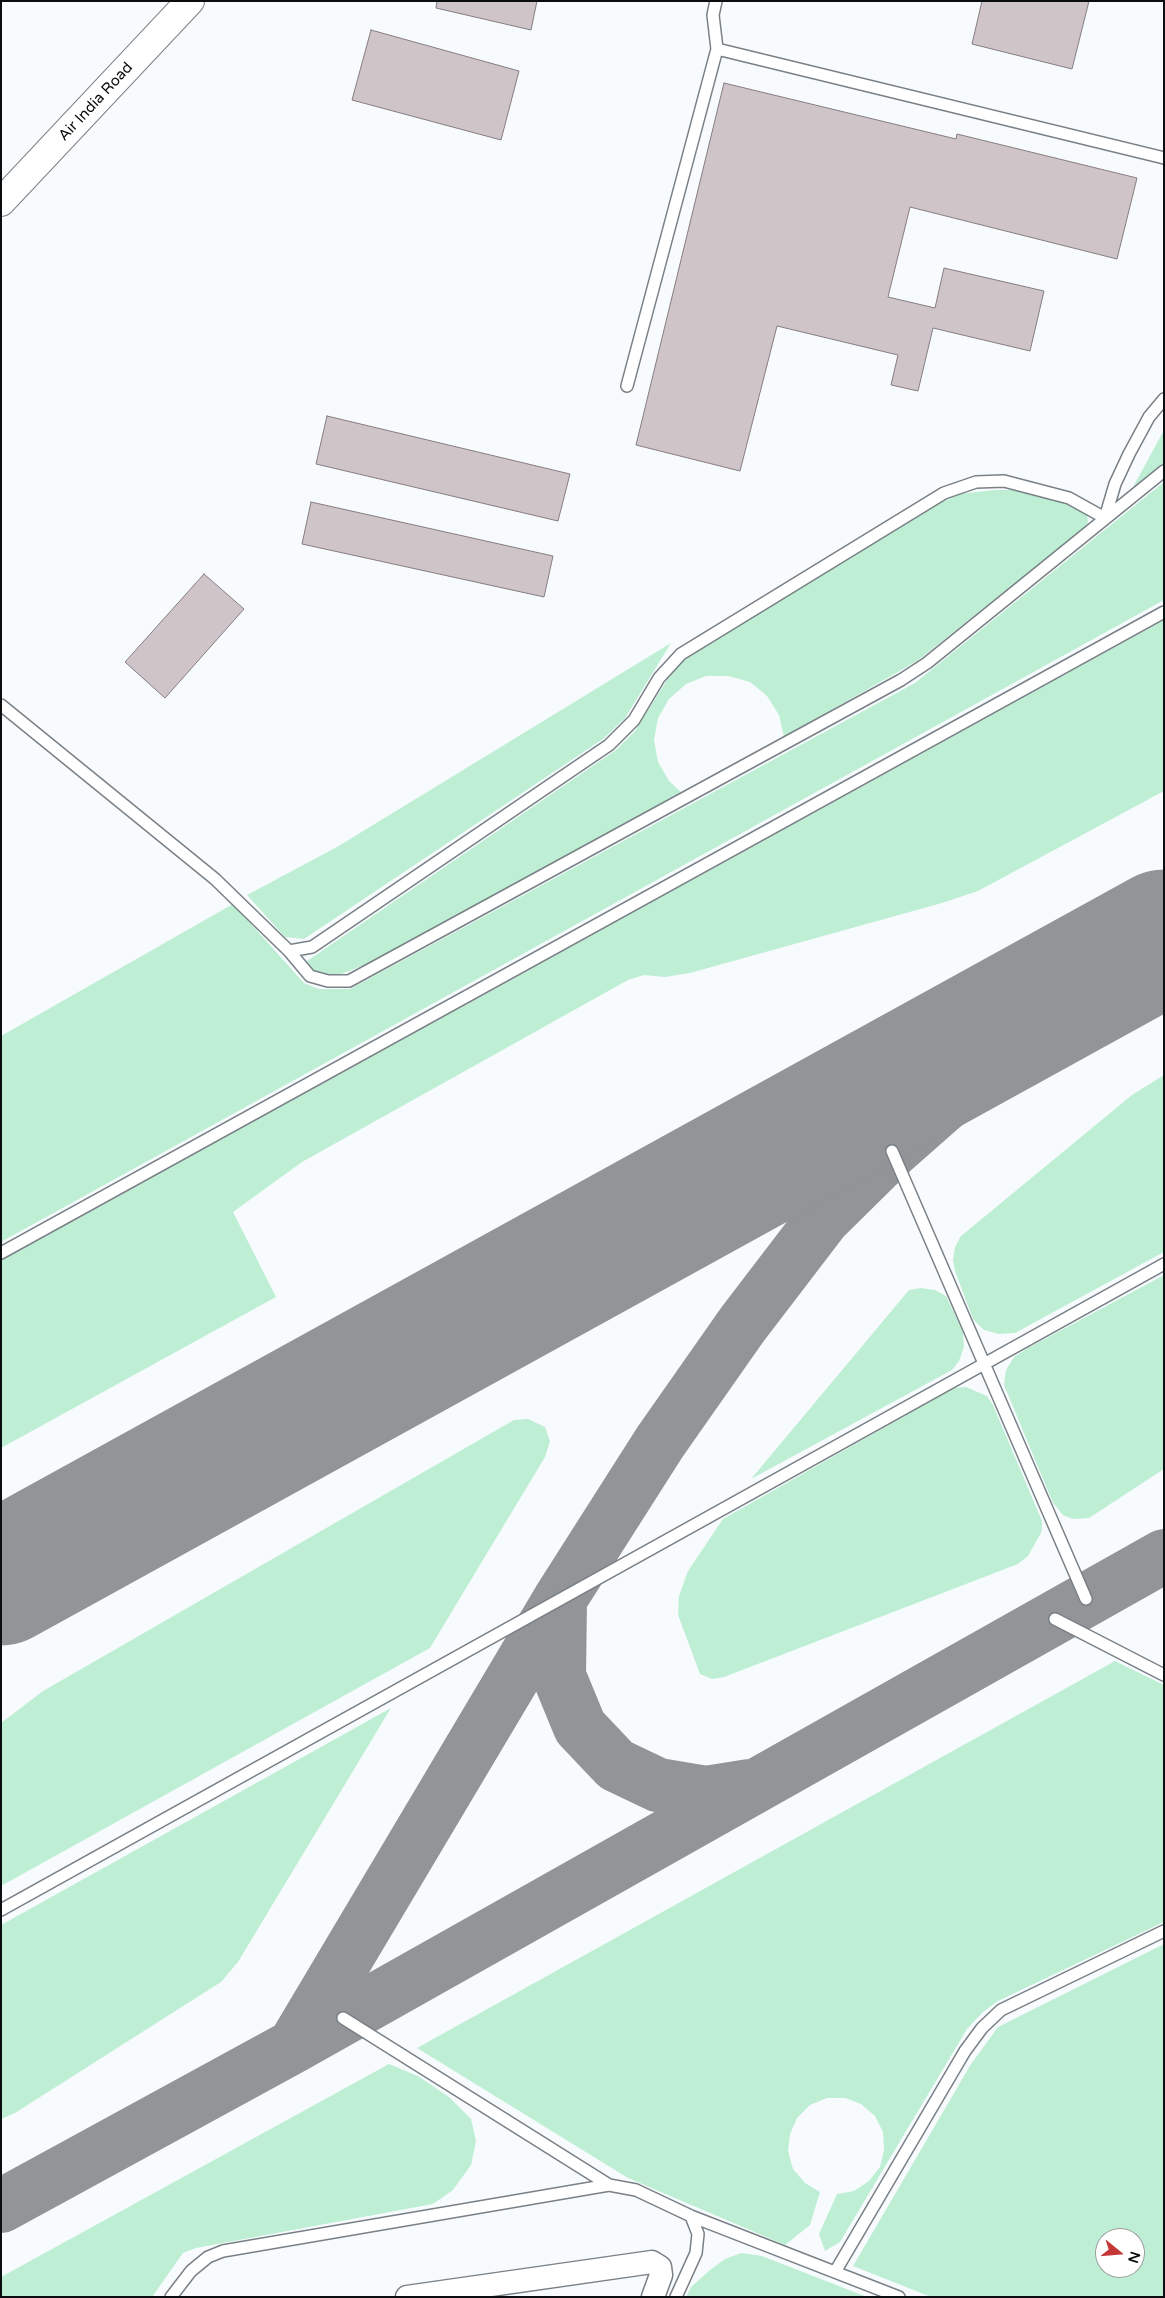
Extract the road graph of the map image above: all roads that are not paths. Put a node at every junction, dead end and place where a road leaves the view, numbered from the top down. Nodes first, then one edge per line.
1 (190, 1) edge
2 (716, 1) edge
3 (717, 49) junction
4 (1164, 158) edge
5 (1, 202) edge
6 (627, 386) dead end
7 (1164, 399) edge
8 (1164, 471) edge
9 (1105, 518) junction
10 (1164, 612) edge
11 (1, 705) edge
12 (289, 951) junction
13 (892, 1151) dead end
14 (1, 1253) edge
15 (1164, 1264) edge
16 (984, 1364) junction
17 (1086, 1599) dead end
18 (1056, 1619) dead end
19 (1164, 1675) edge
20 (1, 1910) edge
21 (1164, 1931) edge
22 (343, 2018) dead end
23 (609, 2185) junction
24 (691, 2216) junction
25 (835, 2272) junction
26 (171, 2297) edge
27 (407, 2297) edge
28 (653, 2297) edge
29 (676, 2297) edge
30 (900, 2297) edge

1 - 5 street, Air India Road
2 - 3 lane
3 - 4 lane
3 - 6 lane
7 - 9 lane
8 - 9 lane
9 - 12 lane
9 - 12 lane
10 - 14 lane
11 - 12 lane
13 - 16 lane
15 - 16 lane
16 - 17 lane
16 - 20 lane
18 - 19 lane
21 - 25 lane
22 - 23 lane
23 - 24 lane
23 - 26 lane
24 - 25 lane
24 - 29 lane
25 - 30 lane
27 - 28 street

